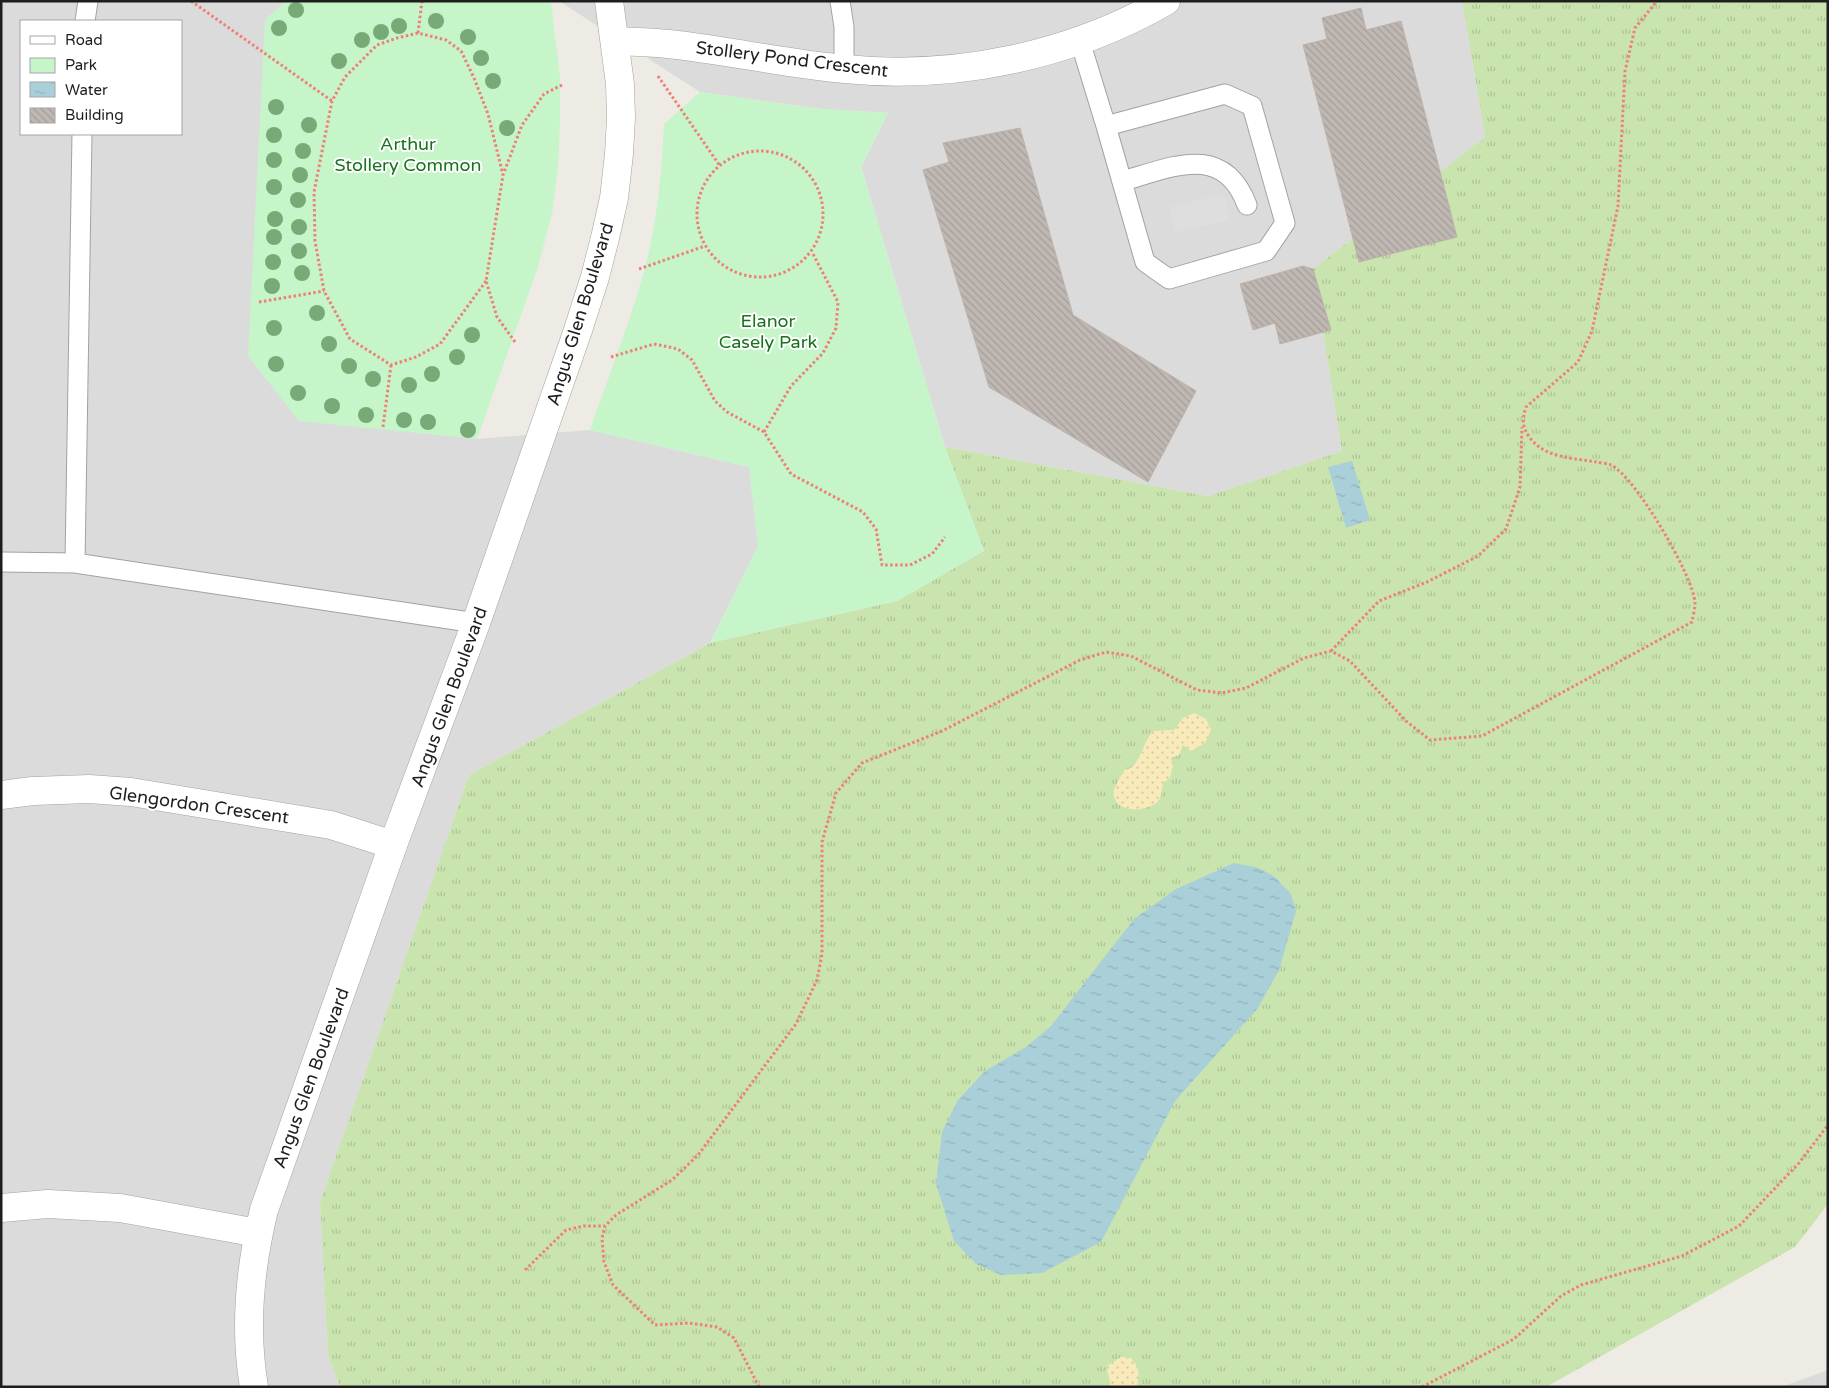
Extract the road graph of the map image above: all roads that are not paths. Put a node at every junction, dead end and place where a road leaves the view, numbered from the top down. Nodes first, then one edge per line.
1 (88, 1) edge
2 (609, 1) edge
3 (840, 1) edge
4 (1166, 1) edge
5 (85, 20) edge
6 (615, 41) junction
7 (1080, 41) junction
8 (844, 69) junction
9 (1106, 126) junction
10 (82, 135) edge
11 (1123, 181) junction
12 (1248, 205) dead end
13 (1, 562) edge
14 (75, 564) junction
15 (476, 623) junction
16 (1, 795) edge
17 (394, 845) junction
18 (1, 1208) edge
19 (258, 1233) junction
20 (254, 1387) edge

1 - 5 lane
2 - 6 street, Angus Glen Boulevard
3 - 8 lane
4 - 7 street, Stollery Pond Crescent
6 - 8 street, Stollery Pond Crescent
6 - 15 street, Angus Glen Boulevard
7 - 8 street, Stollery Pond Crescent
7 - 9 lane
9 - 11 lane
9 - 11 lane
10 - 14 lane
11 - 12 lane
13 - 14 lane
14 - 15 lane
15 - 17 street, Angus Glen Boulevard
16 - 17 street, Glengordon Crescent
17 - 19 street, Angus Glen Boulevard
18 - 19 street
19 - 20 street, Angus Glen Boulevard

